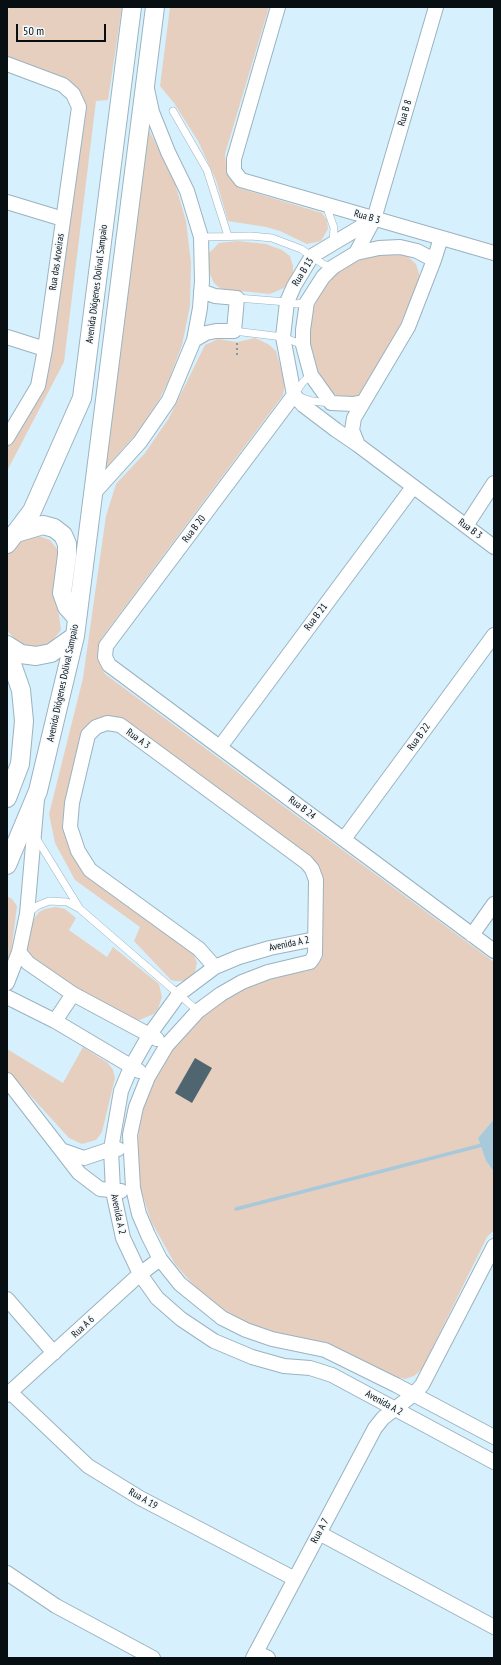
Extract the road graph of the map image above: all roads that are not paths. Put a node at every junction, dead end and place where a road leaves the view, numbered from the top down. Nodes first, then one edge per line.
1 (132, 7) edge
2 (155, 7) edge
3 (278, 7) edge
4 (436, 7) edge
5 (7, 64) edge
6 (145, 82) junction
7 (173, 111) dead end
8 (7, 202) edge
9 (326, 205) junction
10 (63, 219) junction
11 (374, 219) junction
12 (228, 236) junction
13 (201, 237) junction
14 (441, 238) junction
15 (334, 243) junction
16 (356, 253) junction
17 (494, 253) edge
18 (312, 256) junction
19 (434, 260) junction
20 (333, 267) junction
21 (201, 291) junction
22 (237, 298) junction
23 (288, 302) junction
24 (307, 302) junction
25 (234, 331) junction
26 (7, 337) edge
27 (283, 337) junction
28 (194, 340) junction
29 (303, 345) junction
30 (45, 349) junction
31 (311, 375) junction
32 (294, 395) junction
33 (363, 402) junction
34 (331, 403) junction
35 (7, 438) edge
36 (358, 445) junction
37 (494, 483) edge
38 (413, 487) junction
39 (93, 494) junction
40 (466, 526) junction
41 (10, 539) edge
42 (494, 547) edge
43 (77, 618) junction
44 (494, 635) edge
45 (74, 636) junction
46 (7, 645) edge
47 (7, 650) edge
48 (109, 665) joint
49 (220, 747) junction
50 (38, 791) junction
51 (7, 798) edge
52 (35, 836) junction
53 (344, 838) junction
54 (7, 864) edge
55 (494, 904) edge
56 (80, 909) junction
57 (27, 914) junction
58 (472, 935) junction
59 (315, 939) junction
60 (494, 951) edge
61 (19, 952) junction
62 (215, 967) junction
63 (7, 983) edge
64 (74, 994) junction
65 (179, 994) junction
66 (7, 997) edge
67 (198, 1011) junction
68 (56, 1021) junction
69 (150, 1034) junction
70 (167, 1045) junction
71 (131, 1067) junction
72 (148, 1077) junction
73 (7, 1080) edge
74 (111, 1149) junction
75 (129, 1149) junction
76 (64, 1151) junction
77 (133, 1188) junction
78 (113, 1191) junction
79 (494, 1246) edge
80 (160, 1259) junction
81 (140, 1274) junction
82 (7, 1299) edge
83 (54, 1354) junction
84 (9, 1394) edge
85 (414, 1394) junction
86 (394, 1409) junction
87 (494, 1437) edge
88 (494, 1462) edge
89 (319, 1532) junction
90 (7, 1573) edge
91 (295, 1579) junction
92 (494, 1627) edge
93 (259, 1656) edge
94 (153, 1658) edge

1 - 41 street, Avenida Diógenes Dolival Sampaio
2 - 6 street, Avenida Diógenes Dolival Sampaio
3 - 9 street, Rua B 3
4 - 11 street, Rua B 8
5 - 10 street, Rua das Aroeiras
6 - 13 street, Avenida Diógenes Dolival Sampaio
6 - 39 street, Avenida Diógenes Dolival Sampaio
7 - 12 lane
8 - 10 street
9 - 11 street, Rua B 3
9 - 15 lane
10 - 30 street, Rua das Aroeiras
11 - 14 street, Rua B 3
11 - 15 street, Rua B 13
11 - 16 street
12 - 13 lane
12 - 18 lane
13 - 21 street, Avenida Diógenes Dolival Sampaio
14 - 17 street, Rua B 3
14 - 19 street
15 - 18 street, Rua B 13
16 - 19 street, Rua B 13
16 - 20 street, Rua B 13
18 - 20 lane
18 - 23 street, Rua B 13
19 - 33 street
20 - 24 street, Rua B 13
21 - 22 street
21 - 28 street, Avenida Diógenes Dolival Sampaio
22 - 23 lane
22 - 25 street
23 - 24 lane
23 - 27 street, Rua B 13
24 - 29 street, Rua B 13
25 - 27 lane
25 - 28 street
26 - 30 street
27 - 29 lane
27 - 32 street, Rua B 13
28 - 39 street, Avenida Diógenes Dolival Sampaio
29 - 31 street, Rua B 13
30 - 35 street, Rua das Aroeiras
31 - 32 lane
31 - 34 street, Rua B 13
32 - 34 lane
32 - 36 street, Rua B 3
32 - 48 street, Rua B 20
33 - 34 street
33 - 36 street
36 - 38 street, Rua B 3
37 - 40 street
38 - 40 street, Rua B 3
38 - 49 street, Rua B 21
39 - 43 street, Avenida Diógenes Dolival Sampaio
40 - 42 street, Rua B 3
41 - 43 street
43 - 45 street, Avenida Diógenes Dolival Sampaio
44 - 53 street, Rua B 22
45 - 46 street
45 - 50 street, Avenida Diógenes Dolival Sampaio
47 - 51 street
48 - 49 street, Rua B 24
49 - 53 street, Rua B 24
50 - 52 street
50 - 54 street, Avenida Diógenes Dolival Sampaio
52 - 56 lane
52 - 57 street
53 - 58 street, Rua B 24
55 - 58 street
56 - 57 lane
56 - 65 lane
57 - 61 street
58 - 60 street, Rua B 24
59 - 62 street, Avenida A 2
59 - 62 street, Rua A 3
59 - 67 street, Avenida A 2
61 - 63 street
61 - 64 street
62 - 65 street, Avenida A 2
64 - 68 street
64 - 69 street
65 - 67 lane
65 - 69 street, Avenida A 2
66 - 68 street
67 - 70 street, Avenida A 2
68 - 71 street
69 - 70 street
69 - 71 street, Avenida A 2
70 - 72 street, Avenida A 2
71 - 72 street
71 - 74 street, Avenida A 2
72 - 75 street, Avenida A 2
73 - 76 street
74 - 75 street
74 - 76 street
74 - 78 street, Avenida A 2
75 - 77 street, Avenida A 2
76 - 78 street
77 - 78 street
77 - 80 street, Avenida A 2
78 - 81 street, Avenida A 2
79 - 85 street, Rua A 7
80 - 81 street, Rua A 6
80 - 85 street, Avenida A 2
81 - 83 street, Rua A 6
81 - 86 street, Avenida A 2
82 - 83 street
83 - 84 street, Rua A 6
84 - 91 street, Rua A 19
85 - 86 street, Rua A 7
85 - 87 street, Avenida A 2
86 - 88 street, Avenida A 2
86 - 89 street, Rua A 7
89 - 91 street, Rua A 7
89 - 92 street
90 - 94 street
91 - 93 street, Rua A 7

